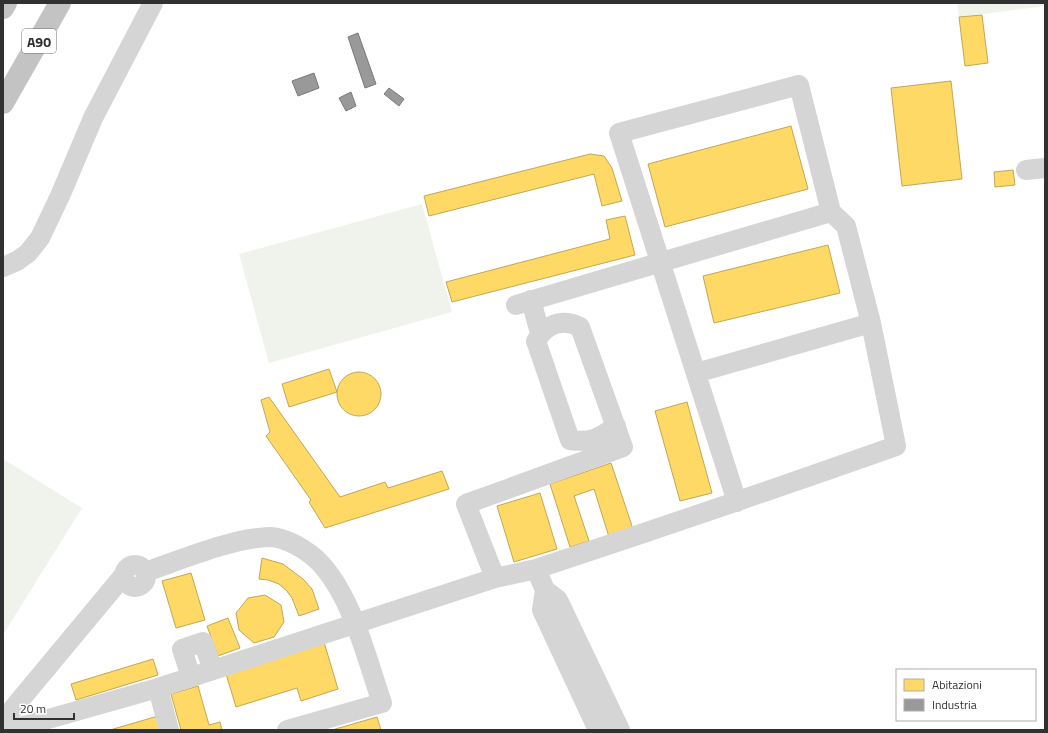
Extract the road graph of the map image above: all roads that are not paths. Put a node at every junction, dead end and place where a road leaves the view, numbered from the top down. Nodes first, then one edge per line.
1 (6, 3) edge
2 (60, 3) edge
3 (153, 3) edge
4 (3, 8) edge
5 (17, 78) junction
6 (3, 103) edge
7 (3, 120) edge
8 (831, 212) junction
9 (661, 263) junction
10 (3, 267) edge
11 (563, 291) junction
12 (572, 322) junction
13 (871, 323) junction
14 (540, 333) junction
15 (696, 373) junction
16 (616, 426) junction
17 (737, 502) junction
18 (536, 568) junction
19 (495, 578) junction
20 (545, 590) junction
21 (355, 624) junction
22 (213, 670) junction
23 (191, 677) junction
24 (158, 688) junction
25 (8, 730) edge
26 (170, 730) edge
27 (287, 730) edge
28 (598, 730) edge
29 (620, 730) edge

1 - 4 highway
2 - 5 highway, A90
3 - 10 street
5 - 6 highway, A90
5 - 7 highway
8 - 9 street
8 - 9 street
8 - 13 street
9 - 11 street
9 - 15 street
11 - 12 street
11 - 14 street
12 - 14 street
12 - 16 street
13 - 15 street
13 - 17 street
14 - 16 street
15 - 17 street
16 - 19 street
17 - 18 street
18 - 19 street
18 - 20 street
19 - 21 street
20 - 28 street
20 - 29 street
21 - 22 street
21 - 25 street
21 - 27 street
22 - 23 street
22 - 23 street
23 - 24 street
24 - 25 street
24 - 26 street

